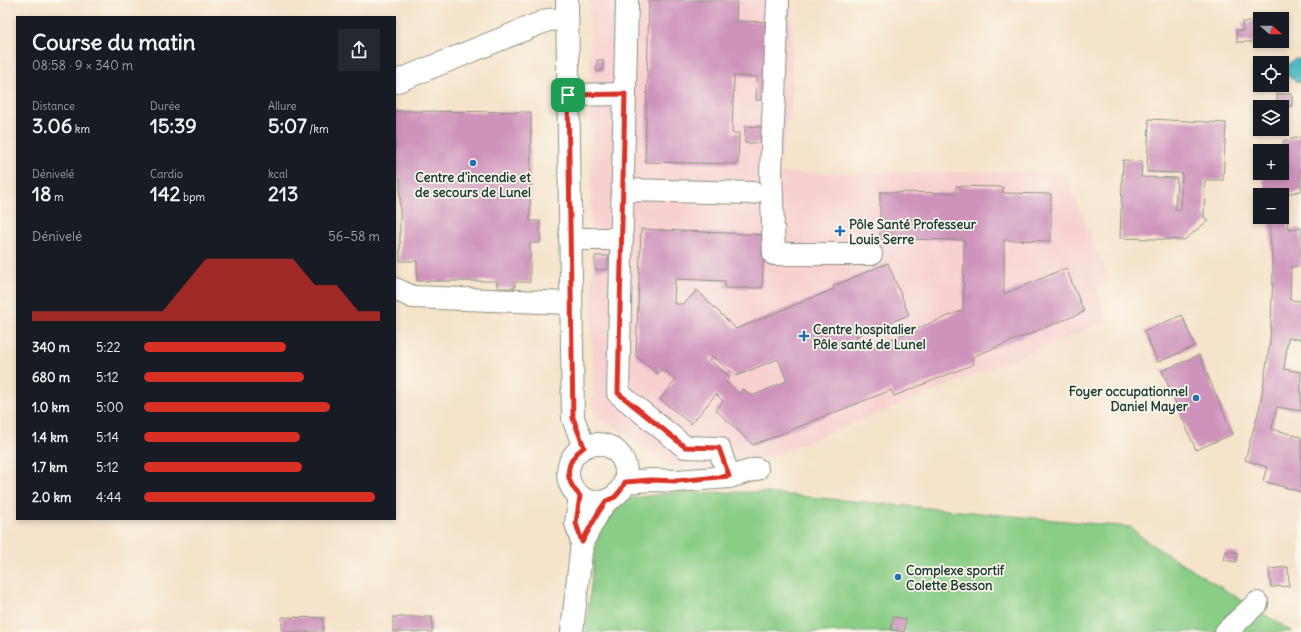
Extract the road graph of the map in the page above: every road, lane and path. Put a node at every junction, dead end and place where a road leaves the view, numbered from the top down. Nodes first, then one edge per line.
1 (627, 0) edge
2 (778, 0) edge
3 (567, 10) edge
4 (396, 82) edge
5 (625, 94) junction
6 (568, 95) junction
7 (623, 190) junction
8 (753, 193) dead end
9 (570, 239) junction
10 (622, 239) junction
11 (871, 254) dead end
12 (396, 290) edge
13 (570, 303) junction
14 (584, 447) junction
15 (757, 469) dead end
16 (729, 476) junction
17 (625, 482) junction
18 (580, 496) junction
19 (606, 501) junction
20 (582, 542) junction
21 (1257, 603) dead end
22 (572, 632) edge
23 (1226, 632) edge

1 - 5 street
2 - 11 street
3 - 4 street
3 - 6 street
5 - 6 street
5 - 7 street
6 - 9 street
7 - 8 street
7 - 10 street
9 - 10 street
9 - 13 street
10 - 16 street
12 - 13 street
13 - 14 street
14 - 17 street
14 - 18 street
15 - 16 street
16 - 17 street
17 - 19 street
18 - 19 street
18 - 20 street
19 - 20 street
20 - 22 street
21 - 23 street

